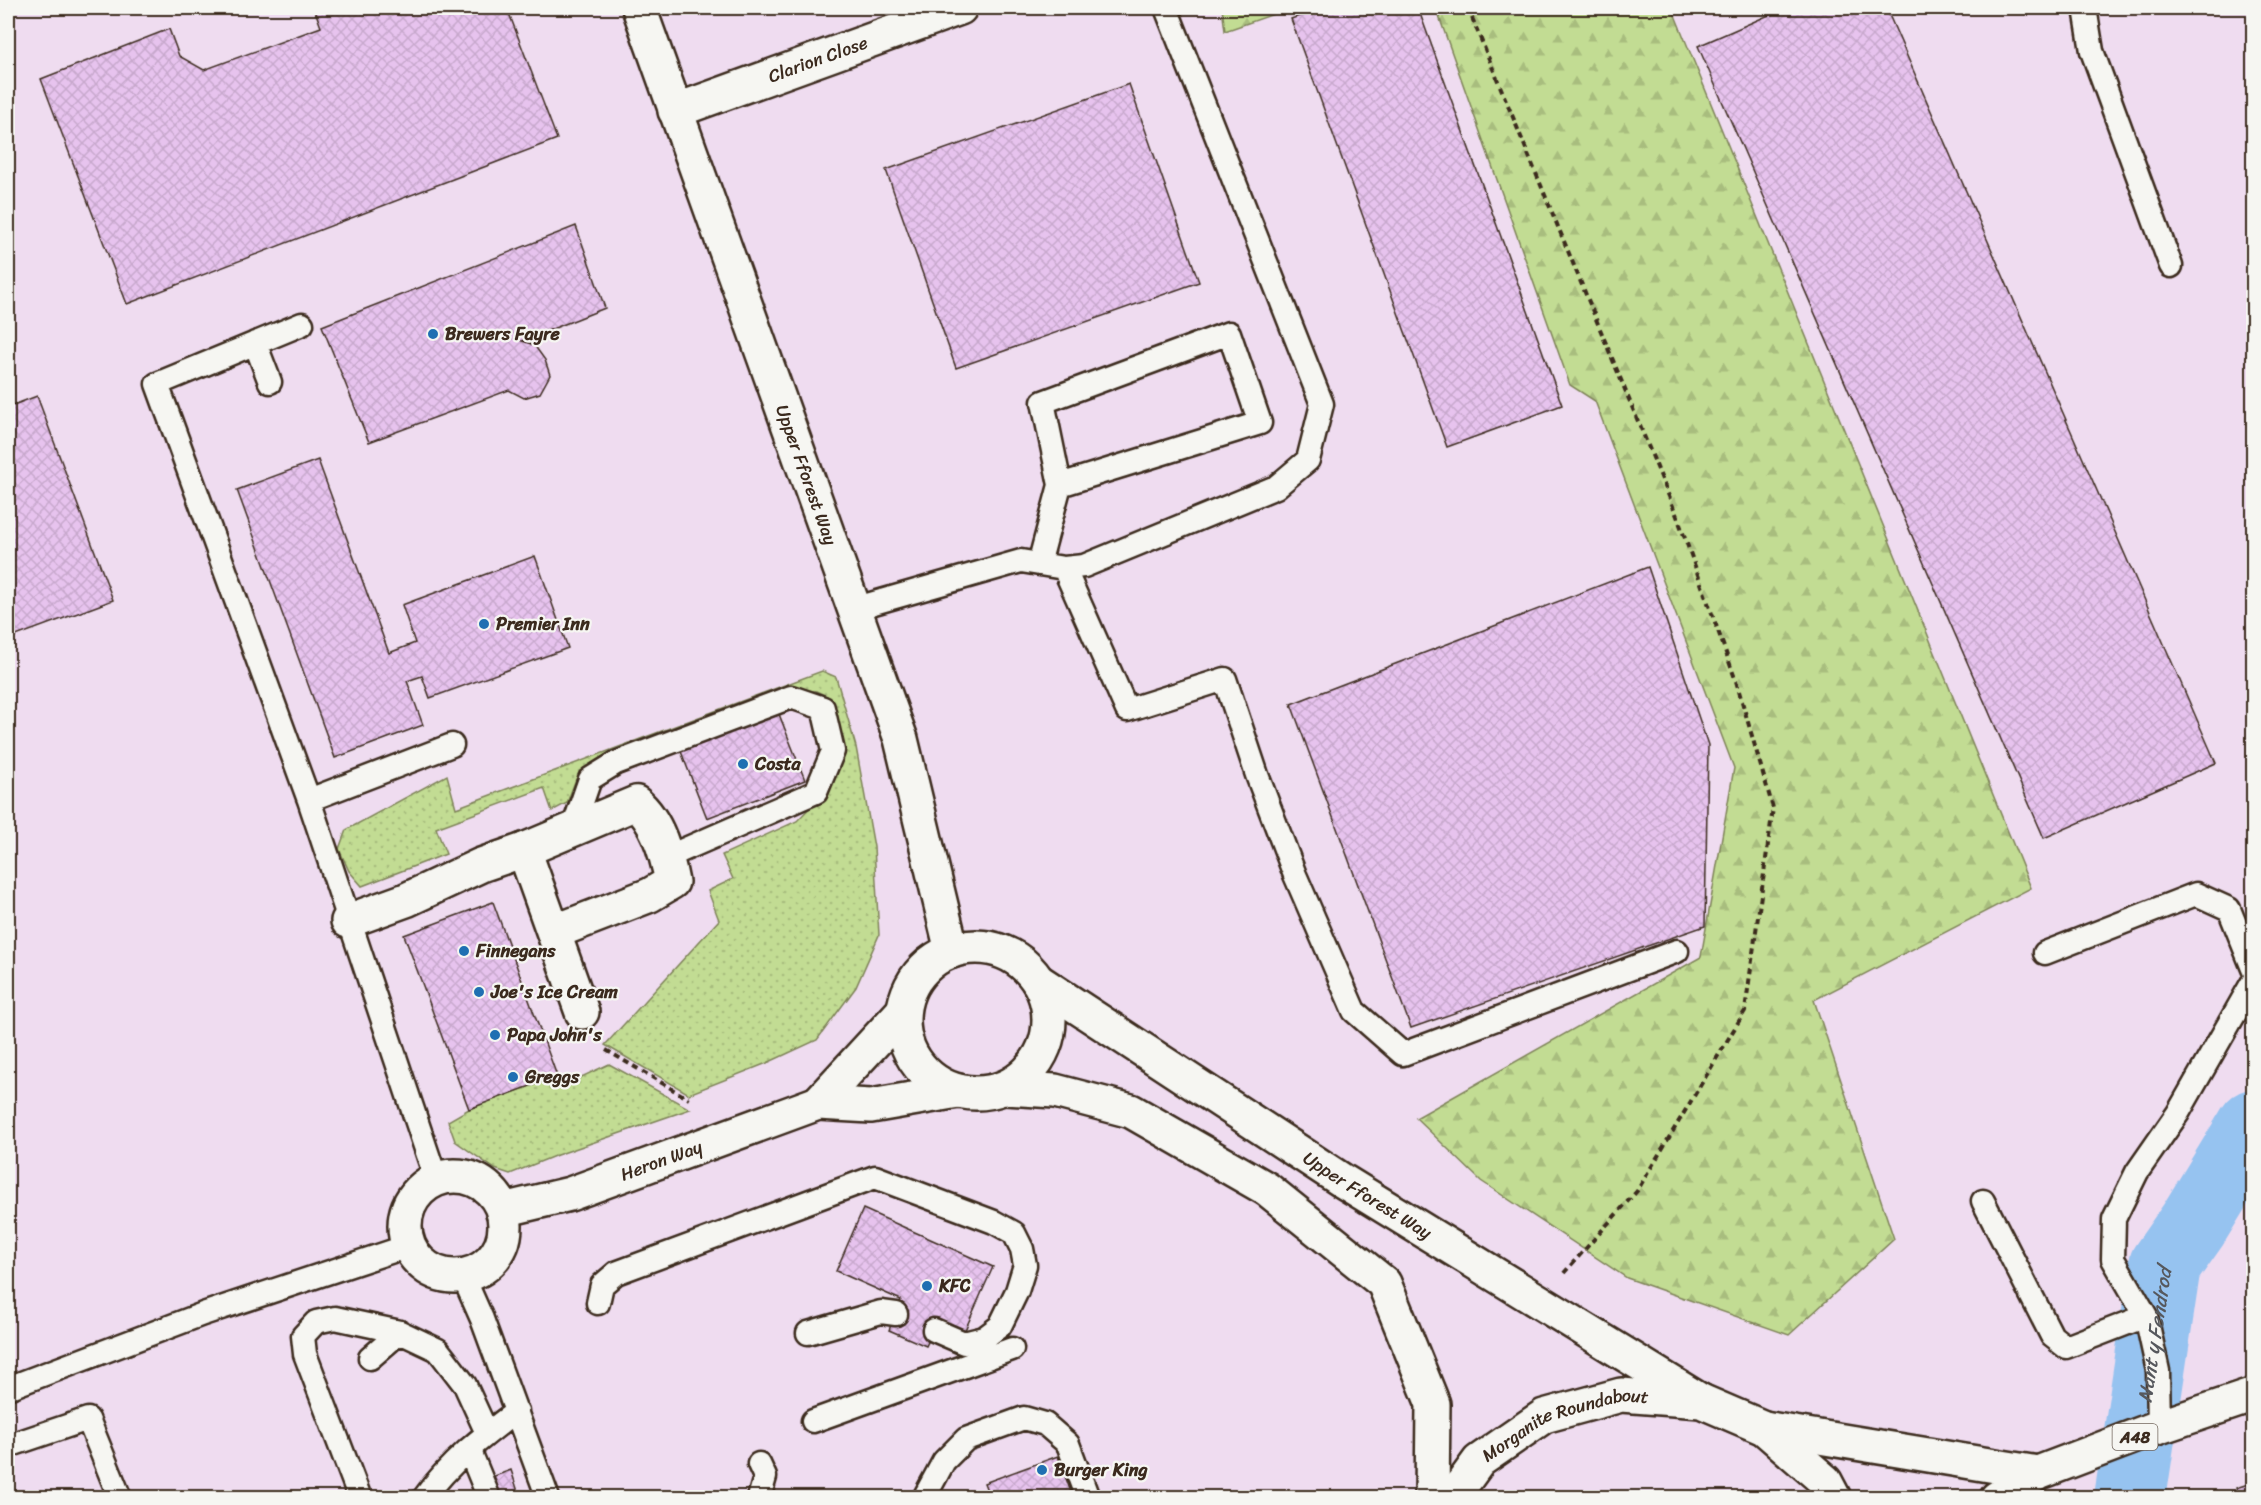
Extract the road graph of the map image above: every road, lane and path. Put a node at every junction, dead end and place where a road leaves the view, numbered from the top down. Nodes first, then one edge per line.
1 (639, 8) edge
2 (960, 8) edge
3 (1166, 8) edge
4 (1468, 8) edge
5 (2085, 8) edge
6 (675, 111) junction
7 (2170, 266) dead end
8 (302, 324) dead end
9 (255, 343) junction
10 (270, 382) dead end
11 (1060, 485) junction
12 (1039, 564) junction
13 (1064, 568) junction
14 (853, 609) junction
15 (452, 745) dead end
16 (309, 800) junction
17 (573, 828) junction
18 (524, 850) junction
19 (667, 857) junction
20 (348, 921) junction
21 (554, 932) junction
22 (952, 951) junction
23 (1677, 951) dead end
24 (2045, 953) dead end
25 (2253, 971) edge
26 (2253, 980) edge
27 (1038, 981) junction
28 (582, 1012) dead end
29 (903, 1012) junction
30 (606, 1050) dead end
31 (1005, 1088) junction
32 (958, 1091) junction
33 (688, 1099) dead end
34 (818, 1103) junction
35 (436, 1179) junction
36 (1983, 1201) dead end
37 (503, 1210) junction
38 (408, 1246) junction
39 (463, 1276) junction
40 (1539, 1302) junction
41 (598, 1303) dead end
42 (2143, 1308) junction
43 (896, 1314) dead end
44 (934, 1330) dead end
45 (400, 1332) junction
46 (808, 1333) dead end
47 (1012, 1349) dead end
48 (370, 1358) dead end
49 (8, 1388) edge
50 (2253, 1395) edge
51 (1701, 1401) junction
52 (517, 1411) junction
53 (813, 1421) dead end
54 (2159, 1427) junction
55 (1764, 1428) junction
56 (487, 1433) junction
57 (8, 1446) edge
58 (469, 1449) junction
59 (759, 1464) dead end
60 (2038, 1473) junction
61 (436, 1481) edge
62 (120, 1497) edge
63 (360, 1497) edge
64 (489, 1497) edge
65 (548, 1497) edge
66 (759, 1497) edge
67 (924, 1497) edge
68 (1088, 1497) edge
69 (1432, 1497) edge
70 (1452, 1497) edge
71 (1834, 1497) edge
72 (1997, 1497) edge

1 - 6 street, Upper Fforest Way
2 - 6 street, Clarion Close
3 - 13 lane
4 - 40 path
5 - 7 lane
6 - 14 street, Upper Fforest Way
8 - 9 lane
9 - 10 lane
9 - 16 lane
11 - 11 lane
11 - 12 lane
12 - 13 lane
12 - 14 lane
13 - 23 lane
14 - 22 street, Upper Fforest Way
15 - 16 lane
16 - 20 lane
17 - 18 street
17 - 19 street
17 - 19 lane
18 - 20 street
18 - 21 street
19 - 21 street
20 - 35 lane
21 - 28 street
22 - 27 street
22 - 29 street
24 - 25 lane
26 - 42 lane
27 - 31 street
27 - 40 street, Upper Fforest Way
29 - 32 street
29 - 34 street, Heron Way
30 - 33 path
31 - 32 street
31 - 69 street
32 - 34 street, Heron Way
34 - 37 street, Heron Way
35 - 37 street
35 - 38 street
36 - 42 lane
37 - 39 street
38 - 39 street
38 - 49 lane
39 - 52 lane
40 - 51 street, Upper Fforest Way
41 - 44 lane
42 - 54 lane
43 - 46 lane
45 - 48 lane
45 - 56 lane
45 - 63 lane
47 - 53 lane
50 - 54 street, A48
51 - 55 street
51 - 70 street, Morganite Roundabout
52 - 56 lane
52 - 65 lane
54 - 60 street, A48
55 - 60 street
55 - 71 street
56 - 58 lane
57 - 62 lane
58 - 61 lane
58 - 64 lane
59 - 66 lane
60 - 72 street
67 - 68 lane

